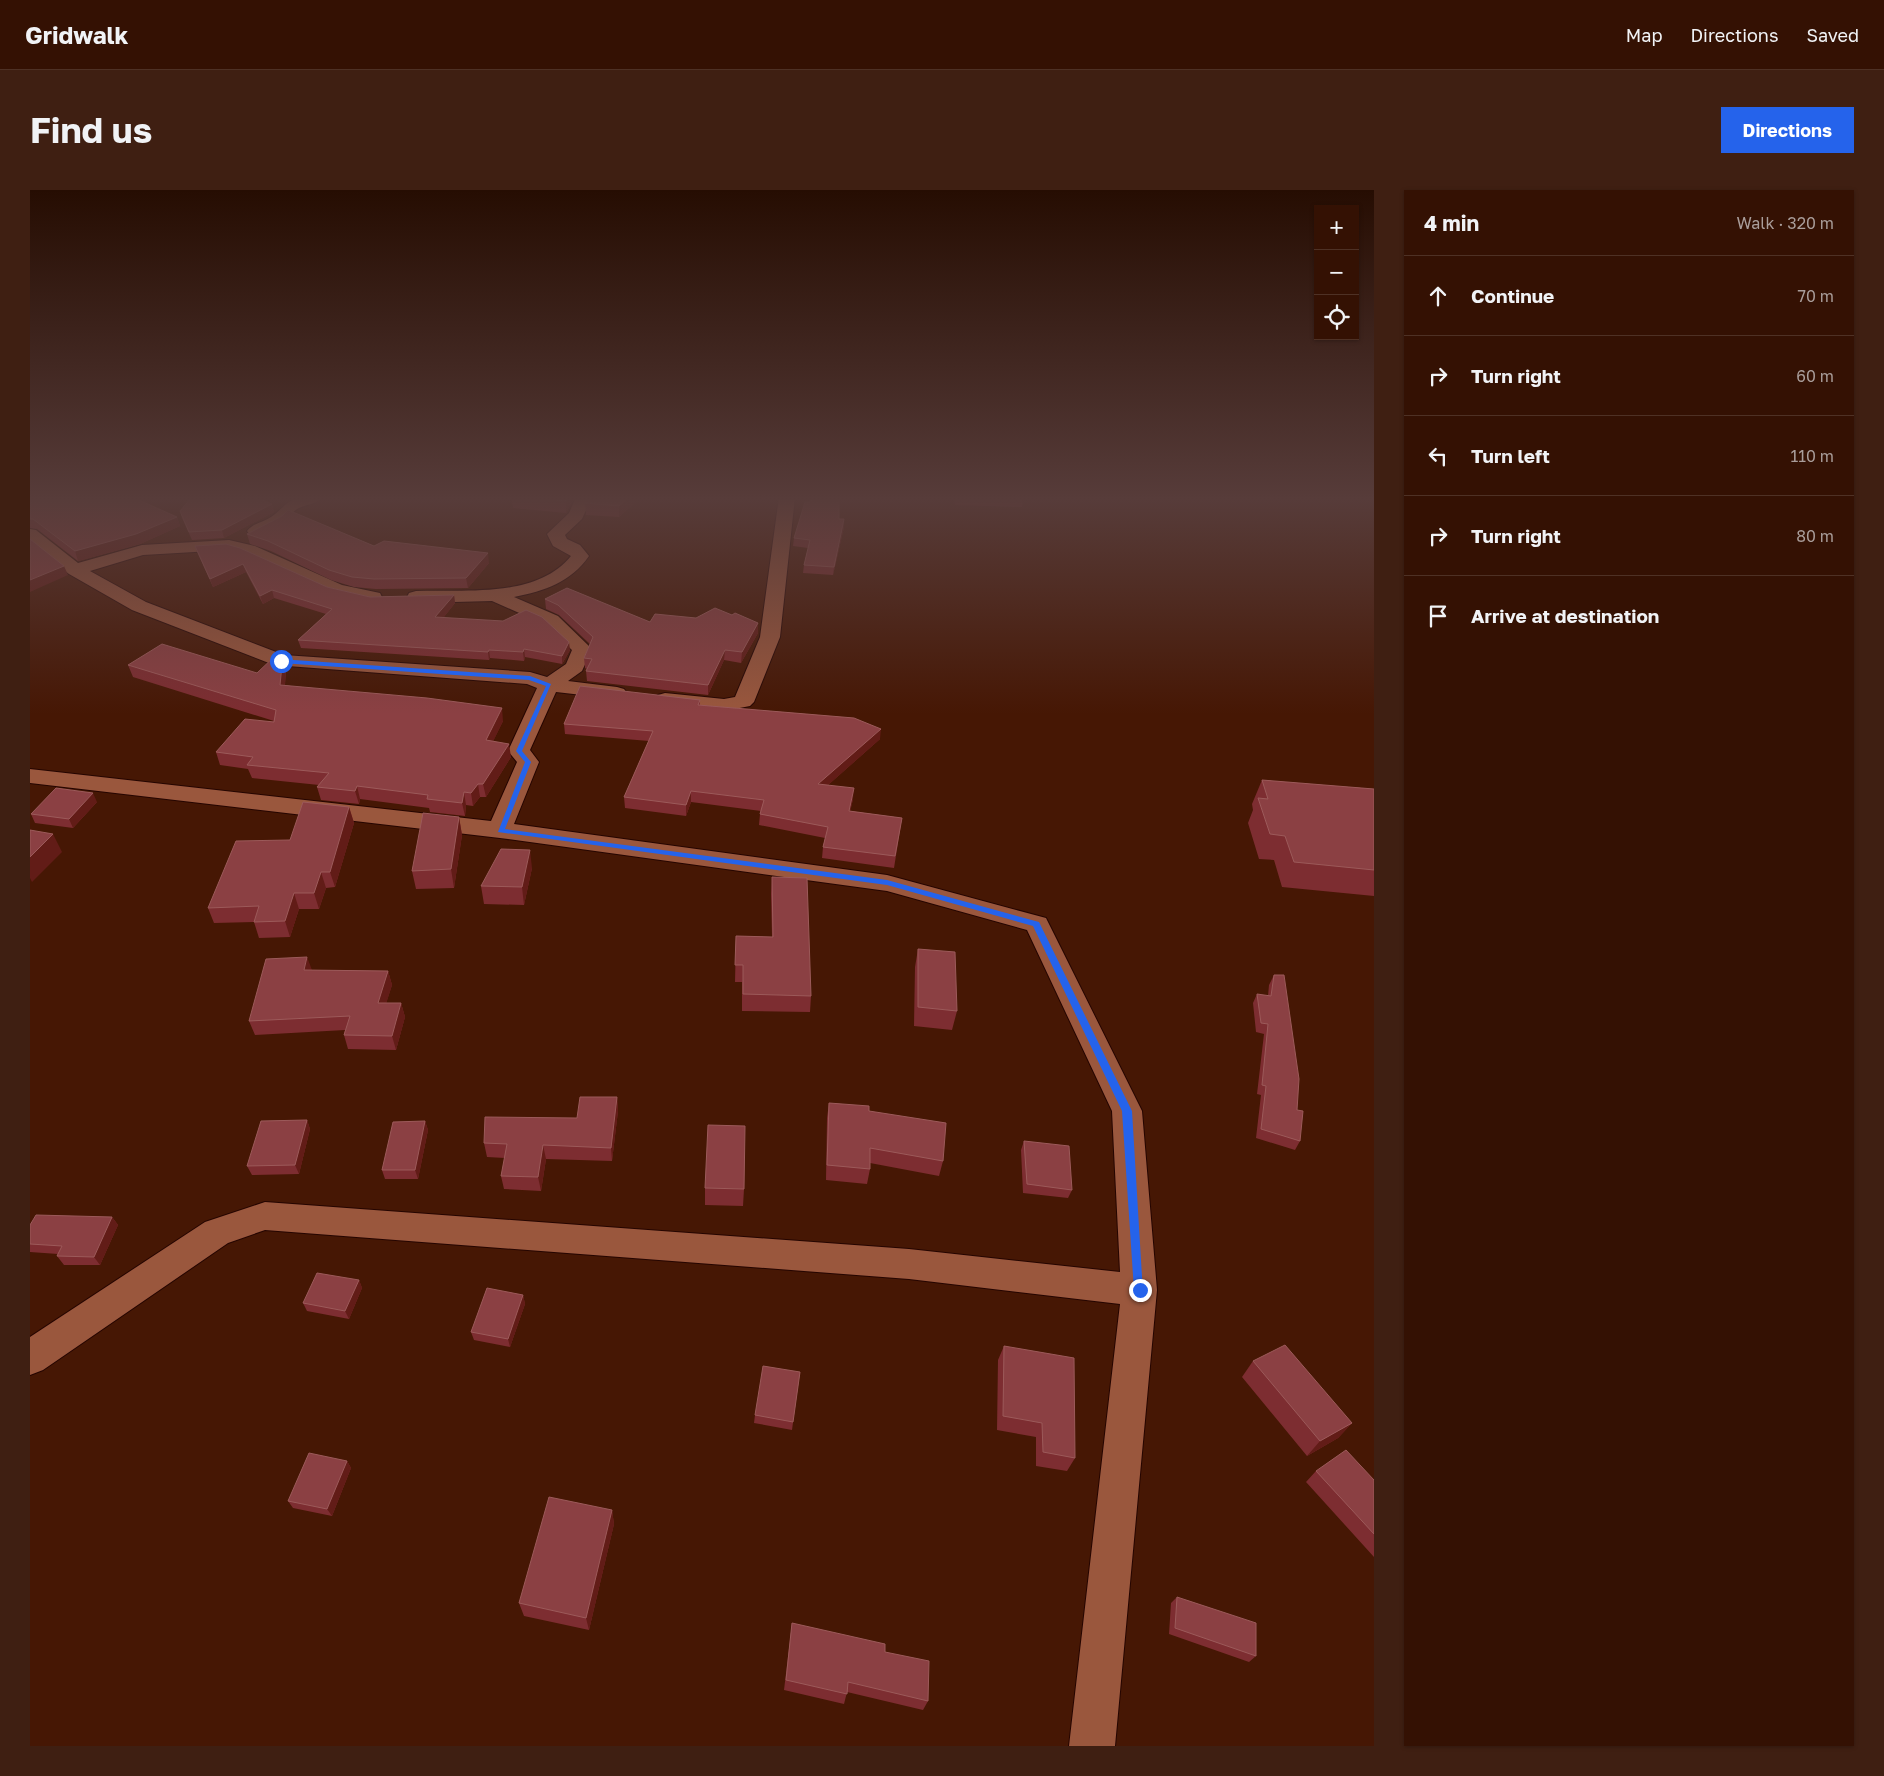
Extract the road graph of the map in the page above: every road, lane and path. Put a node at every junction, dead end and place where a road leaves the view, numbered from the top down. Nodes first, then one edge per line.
1 (75, 570) edge
2 (293, 570) edge
3 (569, 570) edge
4 (778, 570) edge
5 (495, 596) junction
6 (549, 685) junction
7 (30, 776) edge
8 (500, 830) junction
9 (1140, 1290) junction
10 (30, 1358) edge
11 (1092, 1746) edge

1 - 6 street
2 - 5 street
3 - 5 street
4 - 6 street
5 - 6 street
6 - 8 street
7 - 8 street
8 - 9 street
9 - 10 street
9 - 11 street

